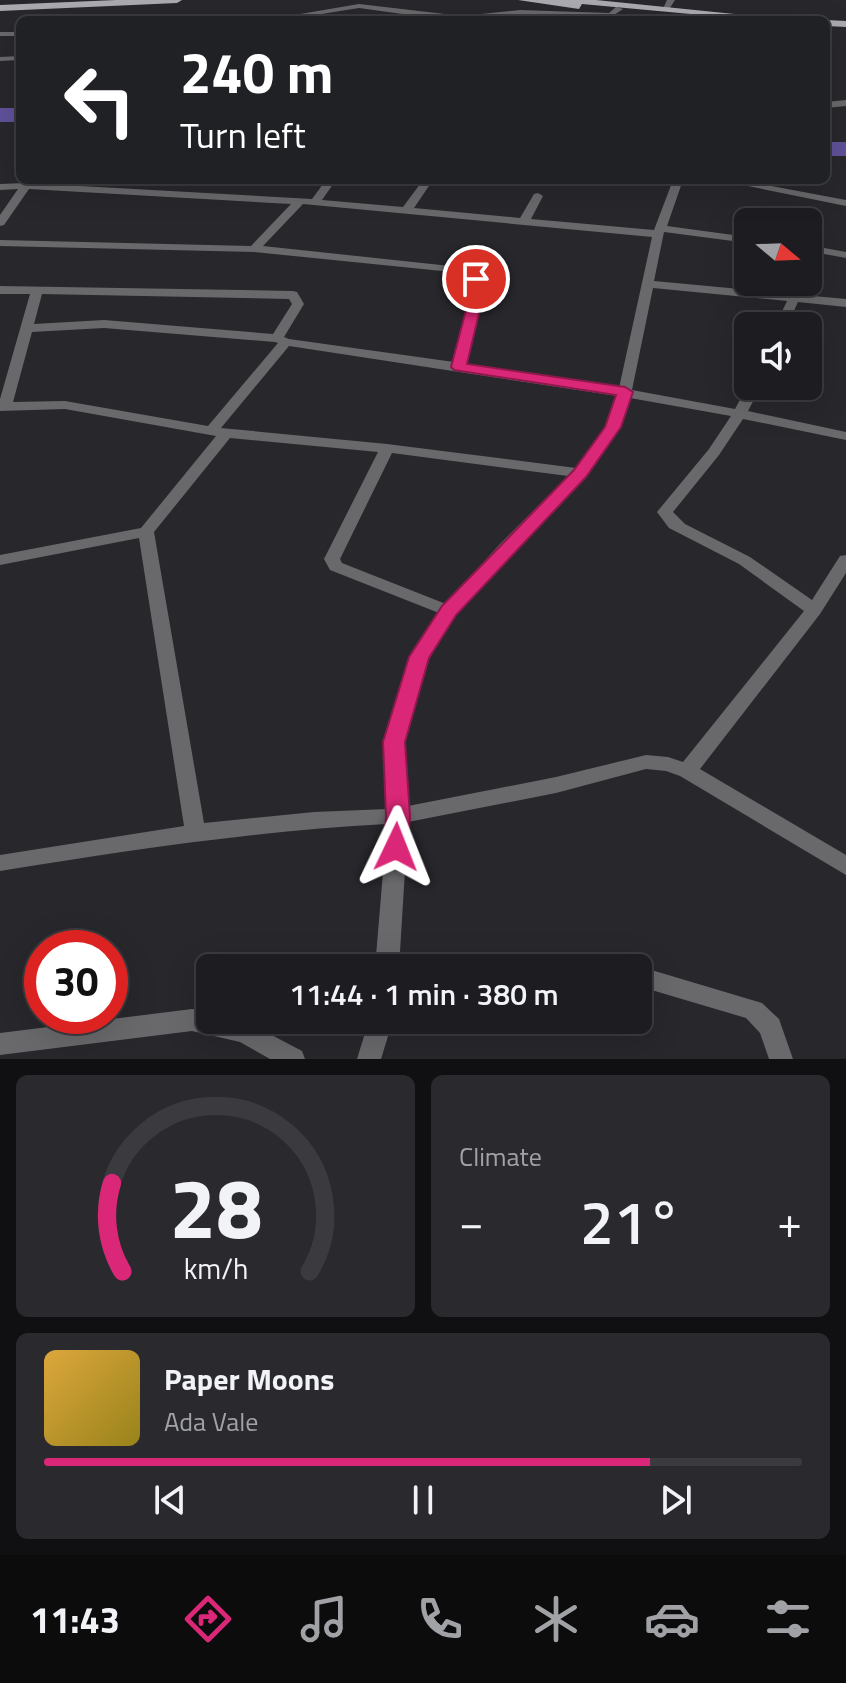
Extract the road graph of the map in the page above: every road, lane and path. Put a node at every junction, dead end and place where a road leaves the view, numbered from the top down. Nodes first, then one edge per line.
1 (122, 0) edge
2 (177, 0) edge
3 (523, 0) edge
4 (565, 0) edge
5 (668, 5) edge
6 (0, 6) edge
7 (619, 9) junction
8 (295, 16) edge
9 (437, 16) edge
10 (486, 16) edge
11 (694, 16) edge
12 (756, 16) edge
13 (328, 184) edge
14 (425, 184) edge
15 (677, 184) edge
16 (744, 184) edge
17 (26, 186) junction
18 (0, 187) edge
19 (538, 196) dead end
20 (300, 201) junction
21 (315, 202) junction
22 (846, 203) edge
23 (407, 210) junction
24 (524, 221) junction
25 (0, 223) edge
26 (659, 231) junction
27 (734, 239) edge
28 (0, 243) edge
29 (254, 249) junction
30 (822, 251) edge
31 (846, 255) edge
32 (649, 284) junction
33 (0, 290) edge
34 (37, 290) junction
35 (794, 298) junction
36 (846, 303) edge
37 (788, 312) edge
38 (28, 328) junction
39 (282, 340) junction
40 (459, 367) junction
41 (625, 392) junction
42 (748, 400) edge
43 (3, 407) edge
44 (742, 412) junction
45 (219, 432) junction
46 (846, 436) edge
47 (387, 448) junction
48 (580, 473) junction
49 (146, 532) junction
50 (0, 560) edge
51 (846, 560) edge
52 (814, 610) junction
53 (449, 611) junction
54 (687, 771) junction
55 (398, 816) junction
56 (195, 832) junction
57 (0, 863) edge
58 (846, 866) edge
59 (388, 954) edge
60 (652, 980) edge
61 (377, 1034) edge
62 (0, 1044) edge
63 (293, 1059) edge
64 (369, 1059) edge
65 (781, 1059) edge

1 - 6 main road
2 - 6 main road
3 - 7 main road
4 - 5 main road
5 - 12 main road
7 - 10 street
7 - 11 main road
8 - 9 street
13 - 21 street
14 - 23 street
15 - 26 street
16 - 22 street
17 - 18 street
17 - 20 street
17 - 25 street
19 - 24 street
20 - 21 street
20 - 29 street
21 - 23 street
23 - 24 street
24 - 26 street
26 - 27 street
26 - 32 street
28 - 29 street
29 - 40 street
30 - 31 street
32 - 35 street
32 - 41 street
33 - 34 street
34 - 38 street
34 - 39 street
35 - 36 street
35 - 37 street
38 - 39 street
38 - 43 street
39 - 40 street
39 - 45 street
40 - 41 street
41 - 44 street
41 - 48 street
42 - 44 street
43 - 45 street
44 - 46 street
44 - 52 street
45 - 47 street
45 - 49 street
47 - 48 street
47 - 53 street
48 - 53 street
49 - 50 street
49 - 56 street
51 - 52 street
52 - 54 street
53 - 55 street
54 - 55 street
54 - 58 street
55 - 56 street
55 - 59 street
56 - 57 street
60 - 65 street
61 - 64 street
62 - 63 street

